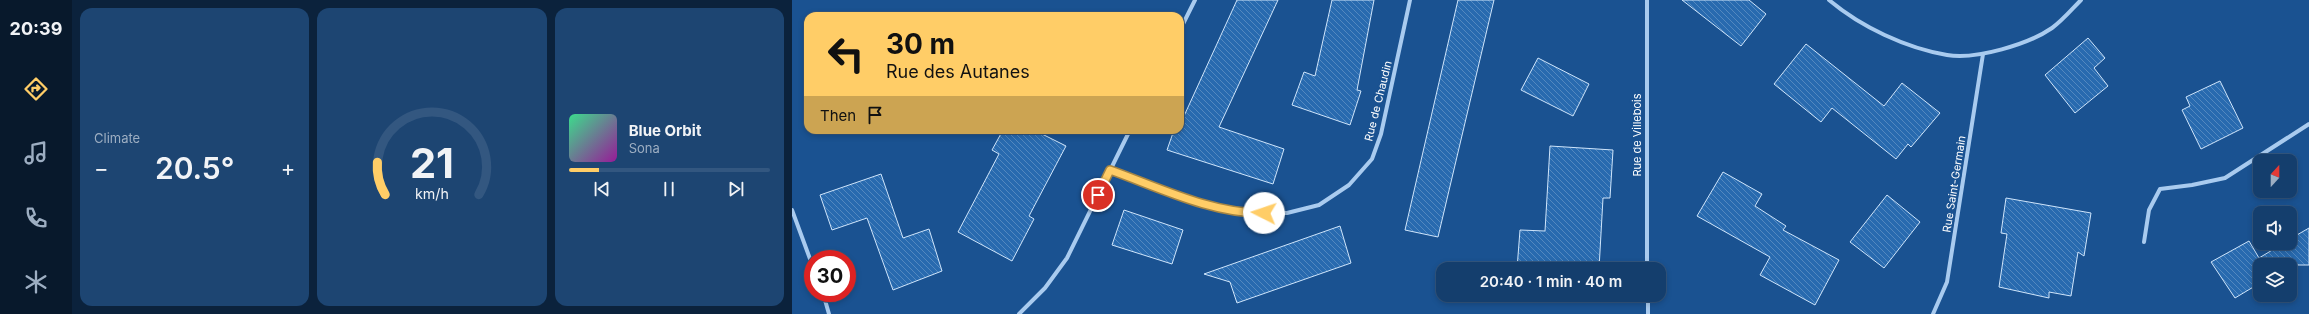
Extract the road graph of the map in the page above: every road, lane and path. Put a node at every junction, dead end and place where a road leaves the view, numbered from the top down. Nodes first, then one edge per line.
1 (1195, 0) edge
2 (1410, 0) edge
3 (1647, 0) edge
4 (1829, 0) edge
5 (2081, 0) edge
6 (1184, 22) edge
7 (1983, 54) junction
8 (2309, 124) edge
9 (1128, 134) edge
10 (1110, 170) junction
11 (792, 210) edge
12 (2144, 242) dead end
13 (807, 250) edge
14 (1647, 262) edge
15 (826, 302) edge
16 (1648, 302) edge
17 (829, 314) edge
18 (1019, 314) edge
19 (1648, 314) edge
20 (1933, 314) edge

1 - 6 street
2 - 10 street, Rue de Chaudin
3 - 14 street, Rue de Villebois
4 - 7 street
5 - 7 street
7 - 20 street, Rue Saint-Germain
8 - 12 street
9 - 10 street
10 - 18 street
11 - 13 street
15 - 17 street
16 - 19 street

